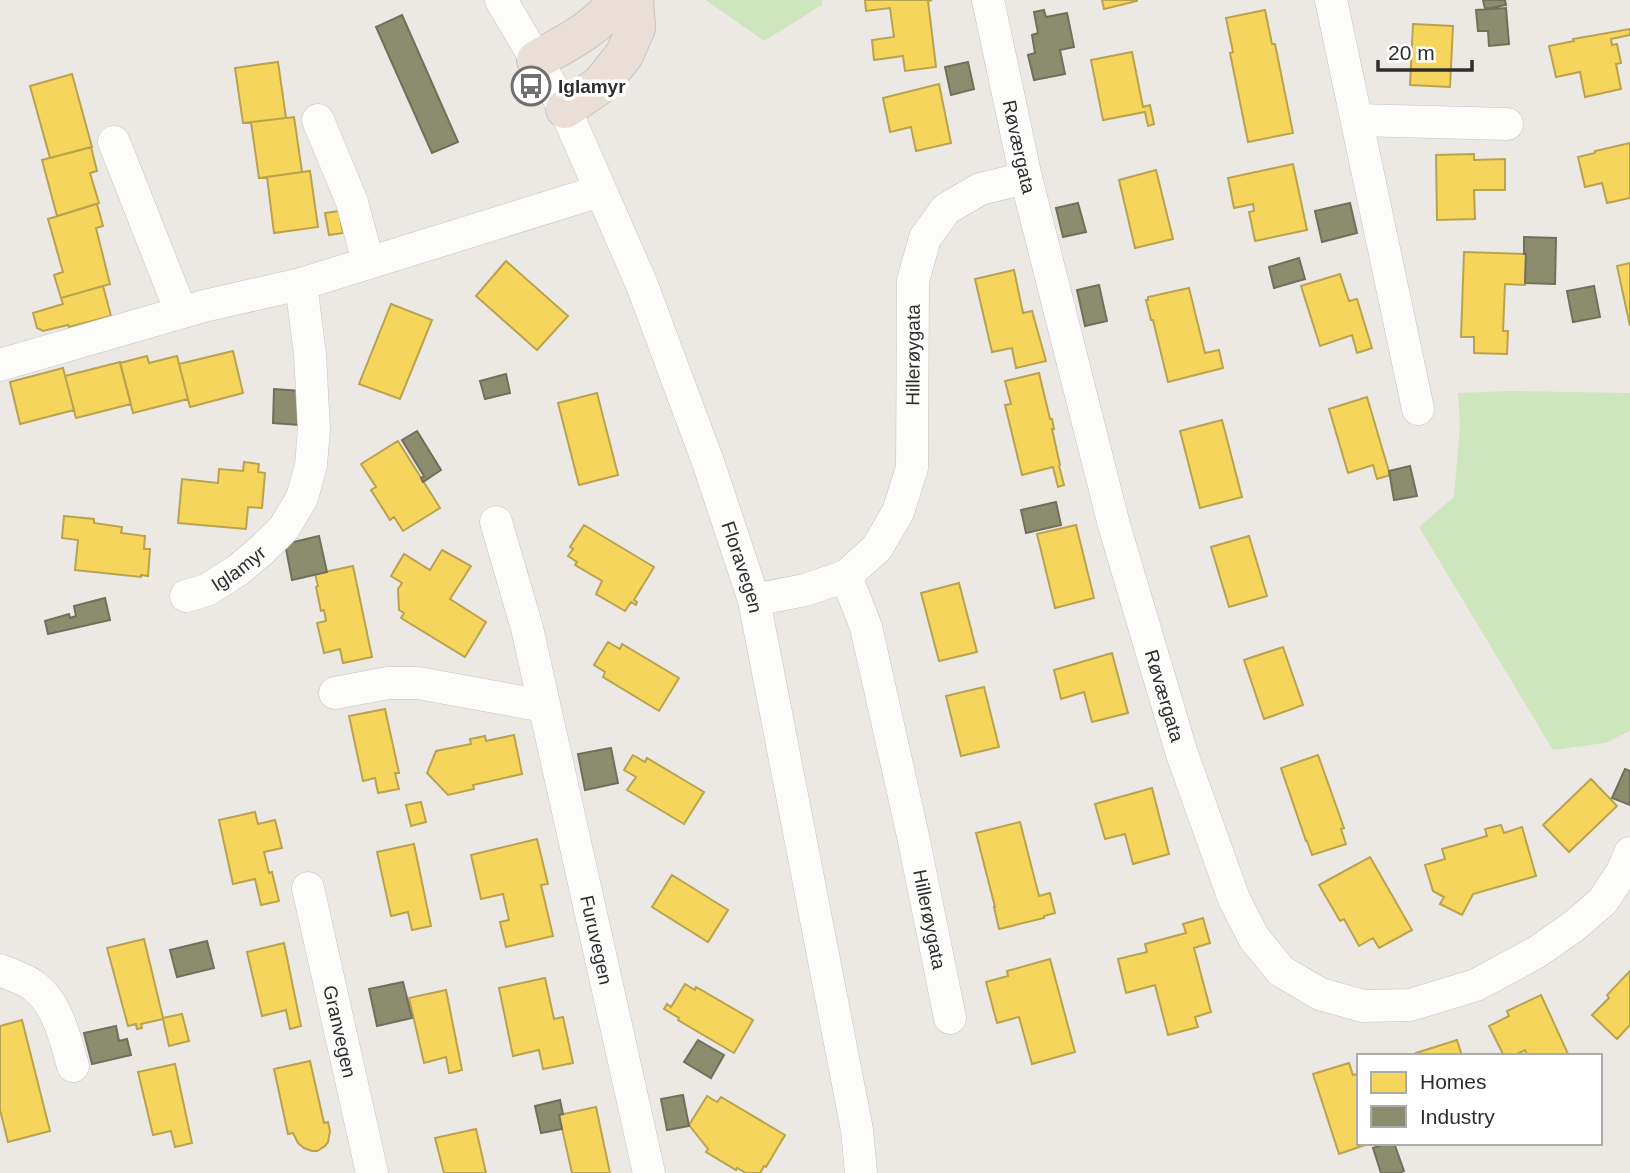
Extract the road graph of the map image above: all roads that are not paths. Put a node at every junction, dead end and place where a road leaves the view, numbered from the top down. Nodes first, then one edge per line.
1 (501, 0) edge
2 (617, 0) edge
3 (634, 0) edge
4 (988, 0) edge
5 (1331, 0) edge
6 (536, 60) junction
7 (565, 109) junction
8 (318, 120) dead end
9 (1357, 120) junction
10 (1507, 124) dead end
11 (114, 142) dead end
12 (1026, 178) junction
13 (600, 191) junction
14 (368, 262) junction
15 (301, 284) junction
16 (181, 312) junction
17 (0, 365) edge
18 (1418, 409) dead end
19 (496, 522) dead end
20 (846, 576) junction
21 (186, 596) dead end
22 (754, 600) junction
23 (335, 693) dead end
24 (544, 706) junction
25 (1630, 853) edge
26 (308, 888) dead end
27 (0, 970) edge
28 (950, 1018) dead end
29 (73, 1066) dead end
30 (372, 1173) edge
31 (649, 1173) edge
32 (861, 1173) edge

1 - 6 street, Floravegen
2 - 6 highway
3 - 7 highway
4 - 12 street, Røværgata
5 - 9 street
6 - 7 street, Floravegen
7 - 13 street, Floravegen
8 - 14 street
9 - 10 street
9 - 18 street
11 - 16 street
12 - 20 street, Hillerøygata
12 - 25 street, Røværgata
13 - 14 street
13 - 22 street, Floravegen
14 - 15 street
15 - 16 street
15 - 21 street, Iglamyr
16 - 17 street
19 - 24 street, Furuvegen
20 - 22 street, Hillerøygata
20 - 28 street, Hillerøygata
22 - 32 street, Floravegen
23 - 24 street
24 - 31 street, Furuvegen
26 - 30 street, Granvegen
27 - 29 street

